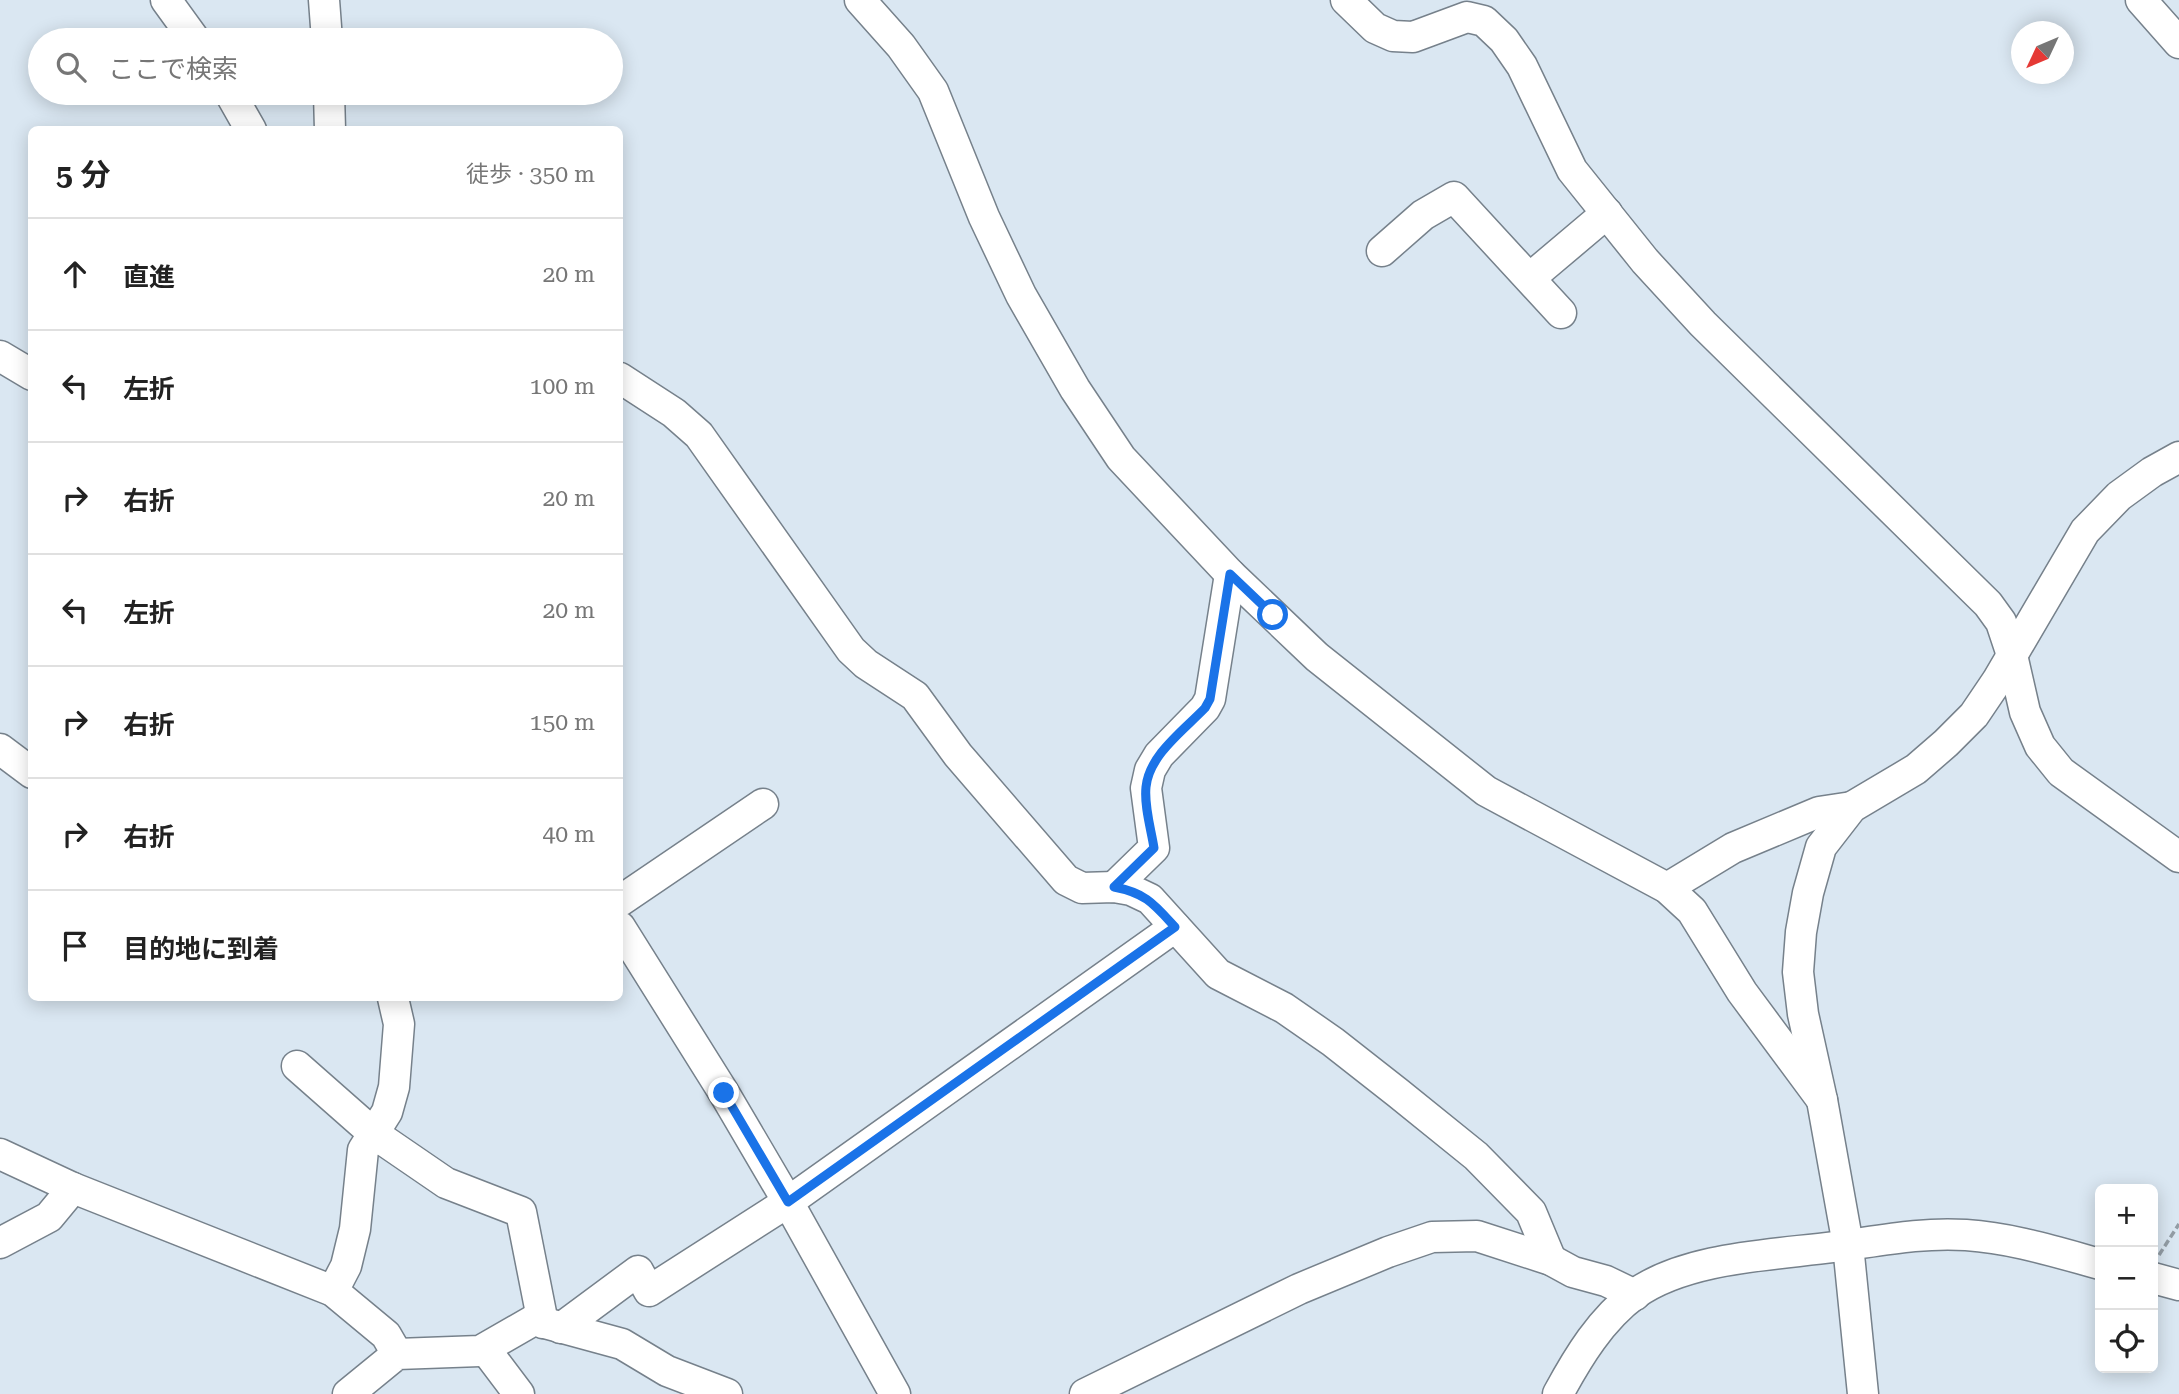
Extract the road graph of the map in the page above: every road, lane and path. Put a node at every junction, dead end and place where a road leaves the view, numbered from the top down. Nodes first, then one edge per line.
1 (166, 0) edge
2 (324, 0) edge
3 (860, 0) edge
4 (1346, 0) edge
5 (2141, 0) edge
6 (186, 28) edge
7 (326, 28) edge
8 (2179, 43) edge
9 (237, 105) edge
10 (329, 105) edge
11 (249, 126) edge
12 (330, 126) edge
13 (1607, 213) junction
14 (1382, 251) dead end
15 (1530, 278) junction
16 (1562, 313) dead end
17 (0, 356) edge
18 (28, 374) edge
19 (623, 380) edge
20 (2179, 457) edge
21 (1230, 574) junction
22 (2012, 655) junction
23 (0, 749) edge
24 (28, 770) edge
25 (763, 804) dead end
26 (1852, 807) junction
27 (2179, 857) edge
28 (1114, 887) junction
29 (1667, 888) junction
30 (623, 899) edge
31 (1175, 927) junction
32 (623, 932) edge
33 (394, 1001) edge
34 (297, 1066) dead end
35 (1822, 1100) junction
36 (373, 1133) junction
37 (0, 1154) edge
38 (73, 1188) junction
39 (788, 1202) junction
40 (2179, 1224) edge
41 (0, 1243) edge
42 (1848, 1245) junction
43 (2158, 1258) edge
44 (1551, 1260) junction
45 (2095, 1263) edge
46 (2158, 1279) edge
47 (2179, 1285) edge
48 (333, 1292) junction
49 (1635, 1295) junction
50 (552, 1325) junction
51 (485, 1349) junction
52 (397, 1354) junction
53 (348, 1394) edge
54 (519, 1394) edge
55 (727, 1394) edge
56 (895, 1394) edge
57 (1085, 1394) edge
58 (1558, 1394) edge
59 (1863, 1394) edge

1 - 6 street
2 - 7 street
3 - 21 street
4 - 13 street
5 - 8 street
9 - 11 street
10 - 12 street
13 - 15 street
13 - 22 street
14 - 15 street
15 - 16 street
17 - 18 street
19 - 28 street
20 - 22 street
21 - 28 street
21 - 29 street
22 - 26 street
22 - 27 street
23 - 24 street
25 - 30 street
26 - 29 street
26 - 35 street
28 - 31 street
29 - 35 street
31 - 39 street
31 - 44 street
32 - 39 street
33 - 36 street
34 - 36 street
35 - 42 street
36 - 48 street
36 - 50 street
37 - 38 street
38 - 41 street
38 - 48 street
39 - 50 street
39 - 56 street
40 - 43 path
42 - 45 street
42 - 49 street
42 - 59 street
44 - 49 street
44 - 57 street
46 - 47 street
48 - 52 street
49 - 58 street
50 - 51 street
50 - 55 street
51 - 52 street
51 - 54 street
52 - 53 street

